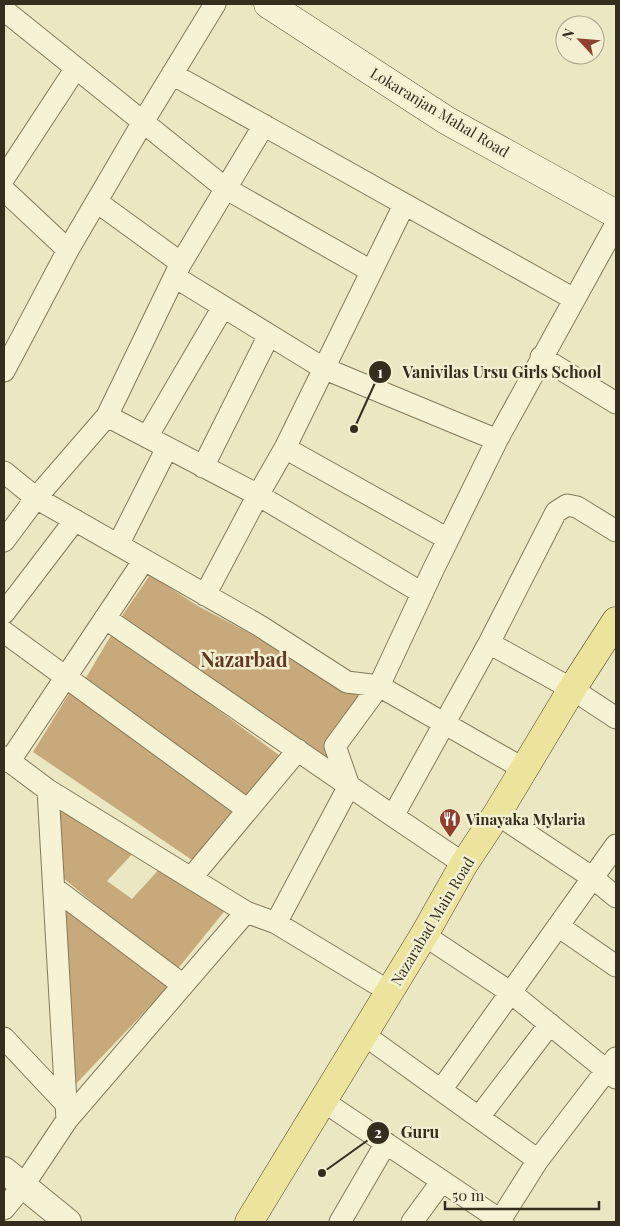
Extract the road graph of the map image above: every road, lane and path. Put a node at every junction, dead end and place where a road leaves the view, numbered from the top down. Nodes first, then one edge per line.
1 (215, 4) edge
2 (268, 4) edge
3 (4, 10) edge
4 (76, 68) junction
5 (172, 74) junction
6 (143, 122) junction
7 (264, 125) junction
8 (4, 178) edge
9 (225, 188) junction
10 (4, 190) edge
11 (97, 202) junction
12 (404, 205) junction
13 (616, 214) edge
14 (616, 224) edge
15 (68, 250) junction
16 (178, 270) junction
17 (371, 271) junction
18 (574, 299) junction
19 (223, 307) junction
20 (269, 335) junction
21 (541, 357) junction
22 (4, 368) edge
23 (323, 368) junction
24 (616, 403) edge
25 (107, 416) junction
26 (148, 437) junction
27 (496, 440) junction
28 (167, 448) junction
29 (285, 448) junction
30 (203, 467) junction
31 (4, 472) edge
32 (258, 495) junction
33 (36, 498) junction
34 (75, 520) junction
35 (616, 531) edge
36 (448, 539) junction
37 (4, 541) edge
38 (118, 545) junction
39 (144, 560) junction
40 (422, 593) junction
41 (205, 595) junction
42 (4, 613) edge
43 (105, 618) junction
44 (616, 621) edge
45 (4, 632) edge
46 (489, 643) junction
47 (66, 677) junction
48 (379, 686) junction
49 (572, 689) junction
50 (616, 718) edge
51 (444, 723) junction
52 (298, 750) junction
53 (6, 760) edge
54 (524, 769) junction
55 (349, 786) junction
56 (48, 790) junction
57 (248, 810) junction
58 (497, 814) junction
59 (393, 816) junction
60 (616, 846) edge
61 (464, 864) junction
62 (191, 878) junction
63 (593, 878) junction
64 (54, 888) junction
65 (616, 897) edge
66 (246, 912) junction
67 (276, 923) junction
68 (558, 926) junction
69 (424, 935) junction
70 (616, 966) edge
71 (183, 985) junction
72 (390, 992) junction
73 (510, 992) junction
74 (550, 1024) junction
75 (363, 1034) junction
76 (4, 1038) edge
77 (613, 1069) edge
78 (441, 1090) junction
79 (322, 1101) junction
80 (67, 1112) junction
81 (479, 1117) junction
82 (386, 1143) junction
83 (538, 1160) junction
84 (13, 1178) edge
85 (442, 1181) junction
86 (4, 1209) edge
87 (68, 1222) edge
88 (250, 1222) edge
89 (340, 1222) edge
90 (412, 1222) edge
91 (501, 1222) edge

1 - 5 street
2 - 13 main road, Lokaranjan Mahal Road
3 - 4 street
4 - 6 street
4 - 8 street
5 - 6 street
5 - 7 street
6 - 9 street
6 - 11 street
7 - 9 street
7 - 12 street
9 - 16 street
9 - 17 street
10 - 15 street
11 - 15 street
11 - 16 street
12 - 17 street
12 - 18 street
14 - 18 street
15 - 22 street
16 - 19 street
16 - 25 street
17 - 23 street
18 - 21 street
19 - 20 street
19 - 26 street
20 - 23 street
20 - 30 street
21 - 24 street
21 - 27 street
23 - 27 street
23 - 29 street
25 - 26 street
25 - 33 street
26 - 28 street
27 - 36 street
28 - 30 street
28 - 38 street
29 - 32 street
29 - 36 street
30 - 32 street
31 - 33 street
32 - 40 street
32 - 41 street
33 - 34 street
33 - 37 street
34 - 38 street
34 - 42 street
35 - 46 street
36 - 40 street
38 - 39 street
39 - 41 street
39 - 43 street
40 - 48 street
41 - 48 street
43 - 47 street
43 - 52 street
44 - 49 main road, Nazarabad Main Road
45 - 47 street
46 - 49 street
46 - 51 street
47 - 53 street
47 - 57 street
48 - 51 street
48 - 55 street
49 - 50 street
49 - 54 main road, Nazarabad Main Road
51 - 54 street
51 - 59 street
52 - 55 street
52 - 57 street
53 - 56 street
54 - 58 main road, Nazarabad Main Road
55 - 59 street
55 - 67 street
56 - 62 street
56 - 64 street
57 - 62 street
58 - 61 main road, Nazarabad Main Road
58 - 63 street
59 - 61 street
60 - 63 street
61 - 69 main road, Nazarabad Main Road
62 - 66 street
63 - 65 street
63 - 68 street
64 - 71 street
64 - 80 street
66 - 67 street
66 - 71 street
67 - 72 street
68 - 70 street
68 - 73 street
69 - 72 main road, Nazarabad Main Road
69 - 73 street
71 - 80 street
72 - 75 main road, Nazarabad Main Road
73 - 74 street
73 - 78 street
74 - 77 street
74 - 81 street
75 - 78 street
75 - 79 main road, Nazarabad Main Road
76 - 80 street
77 - 83 street
78 - 81 street
79 - 82 street
79 - 88 main road, Nazarabad Main Road
80 - 84 street
81 - 83 street
82 - 85 street
82 - 89 street
83 - 91 street
84 - 86 street
84 - 87 street
85 - 90 street
85 - 91 street

